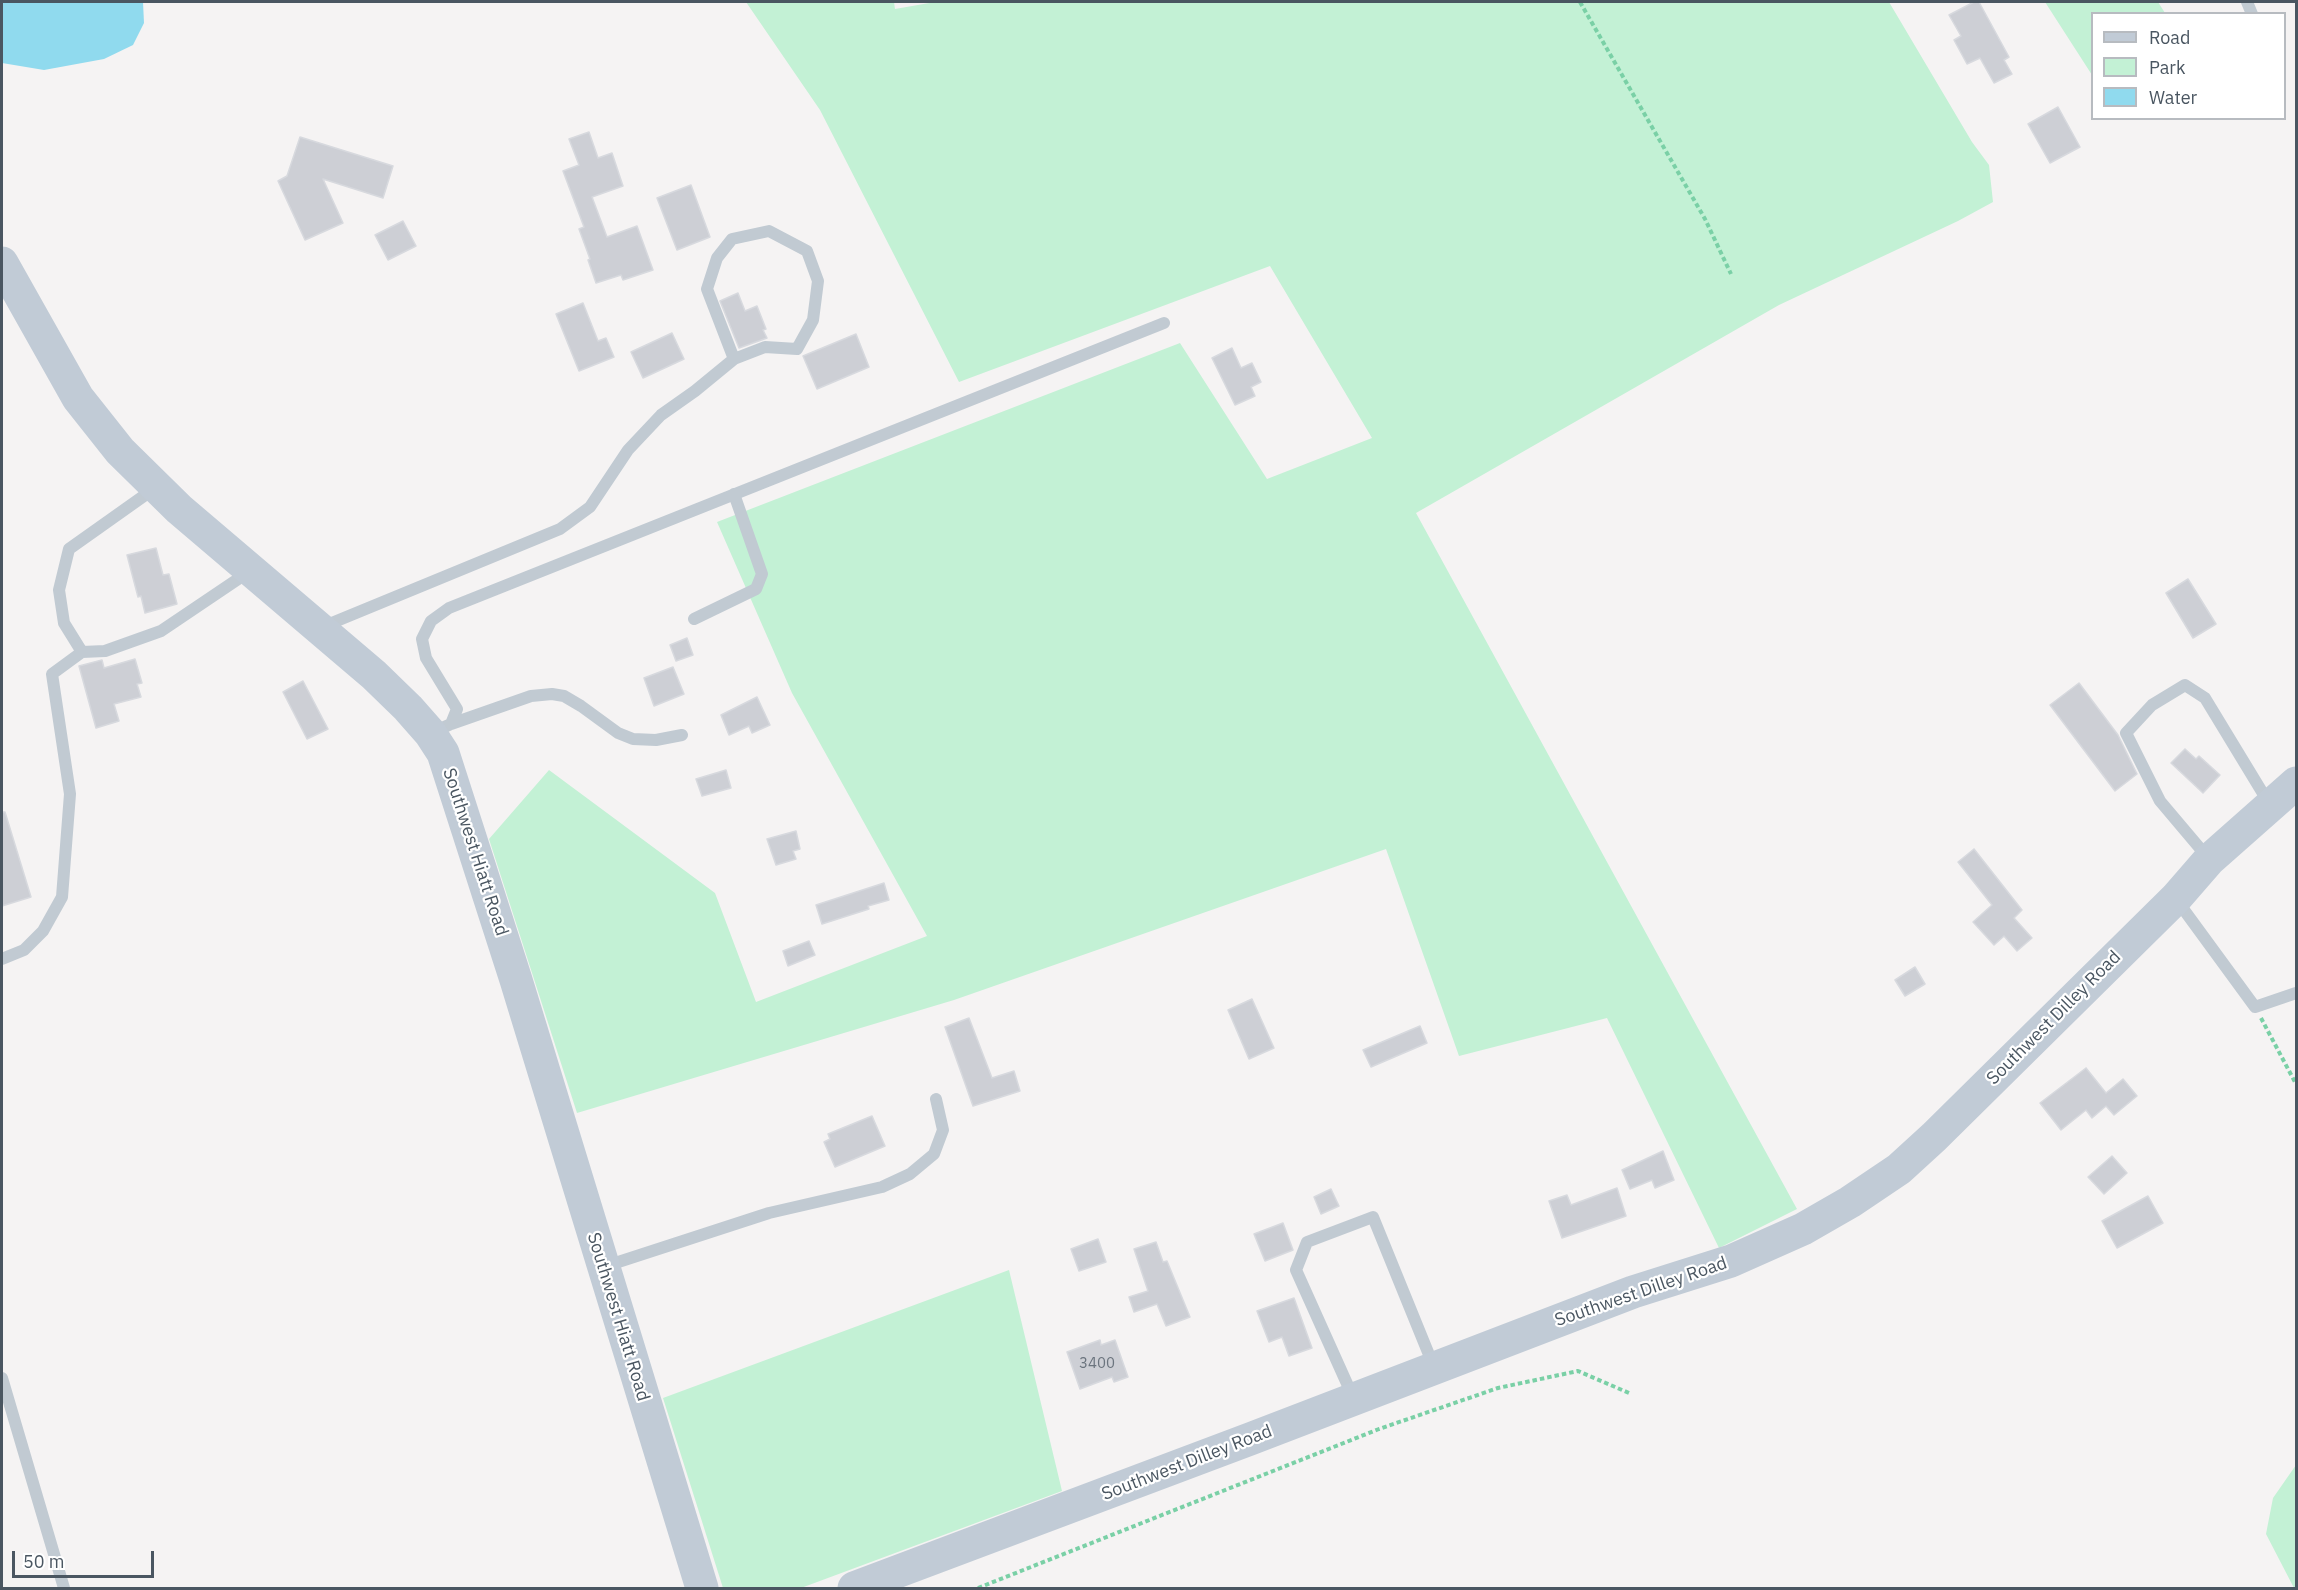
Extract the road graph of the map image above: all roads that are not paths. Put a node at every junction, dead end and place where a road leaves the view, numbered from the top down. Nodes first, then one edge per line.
1 (2, 263) edge
2 (1164, 323) dead end
3 (734, 359) junction
4 (156, 487) junction
5 (734, 494) junction
6 (251, 571) junction
7 (694, 619) dead end
8 (318, 628) junction
9 (81, 652) junction
10 (440, 729) junction
11 (682, 735) dead end
12 (2296, 783) edge
13 (2270, 805) junction
14 (2210, 860) junction
15 (2176, 898) junction
16 (2, 959) edge
17 (2296, 993) edge
18 (936, 1099) dead end
19 (603, 1267) junction
20 (1434, 1368) junction
21 (2, 1378) edge
22 (1354, 1399) junction
23 (64, 1588) edge
24 (702, 1588) edge
25 (854, 1588) edge

1 - 4 street, Southwest Hiatt Road
2 - 5 lane
3 - 3 lane
3 - 8 lane
4 - 6 street, Southwest Hiatt Road
4 - 9 lane
5 - 7 lane
5 - 10 lane
6 - 8 street, Southwest Hiatt Road
6 - 9 lane
8 - 10 street, Southwest Hiatt Road
9 - 16 lane
10 - 11 lane
10 - 19 street, Southwest Hiatt Road
12 - 13 street, Southwest Dilley Road
13 - 14 street, Southwest Dilley Road
13 - 14 lane
14 - 15 street, Southwest Dilley Road
15 - 17 lane
15 - 20 street, Southwest Dilley Road
18 - 19 lane
19 - 24 street, Southwest Hiatt Road
20 - 22 street, Southwest Dilley Road
20 - 22 lane
21 - 23 lane
22 - 25 street, Southwest Dilley Road

